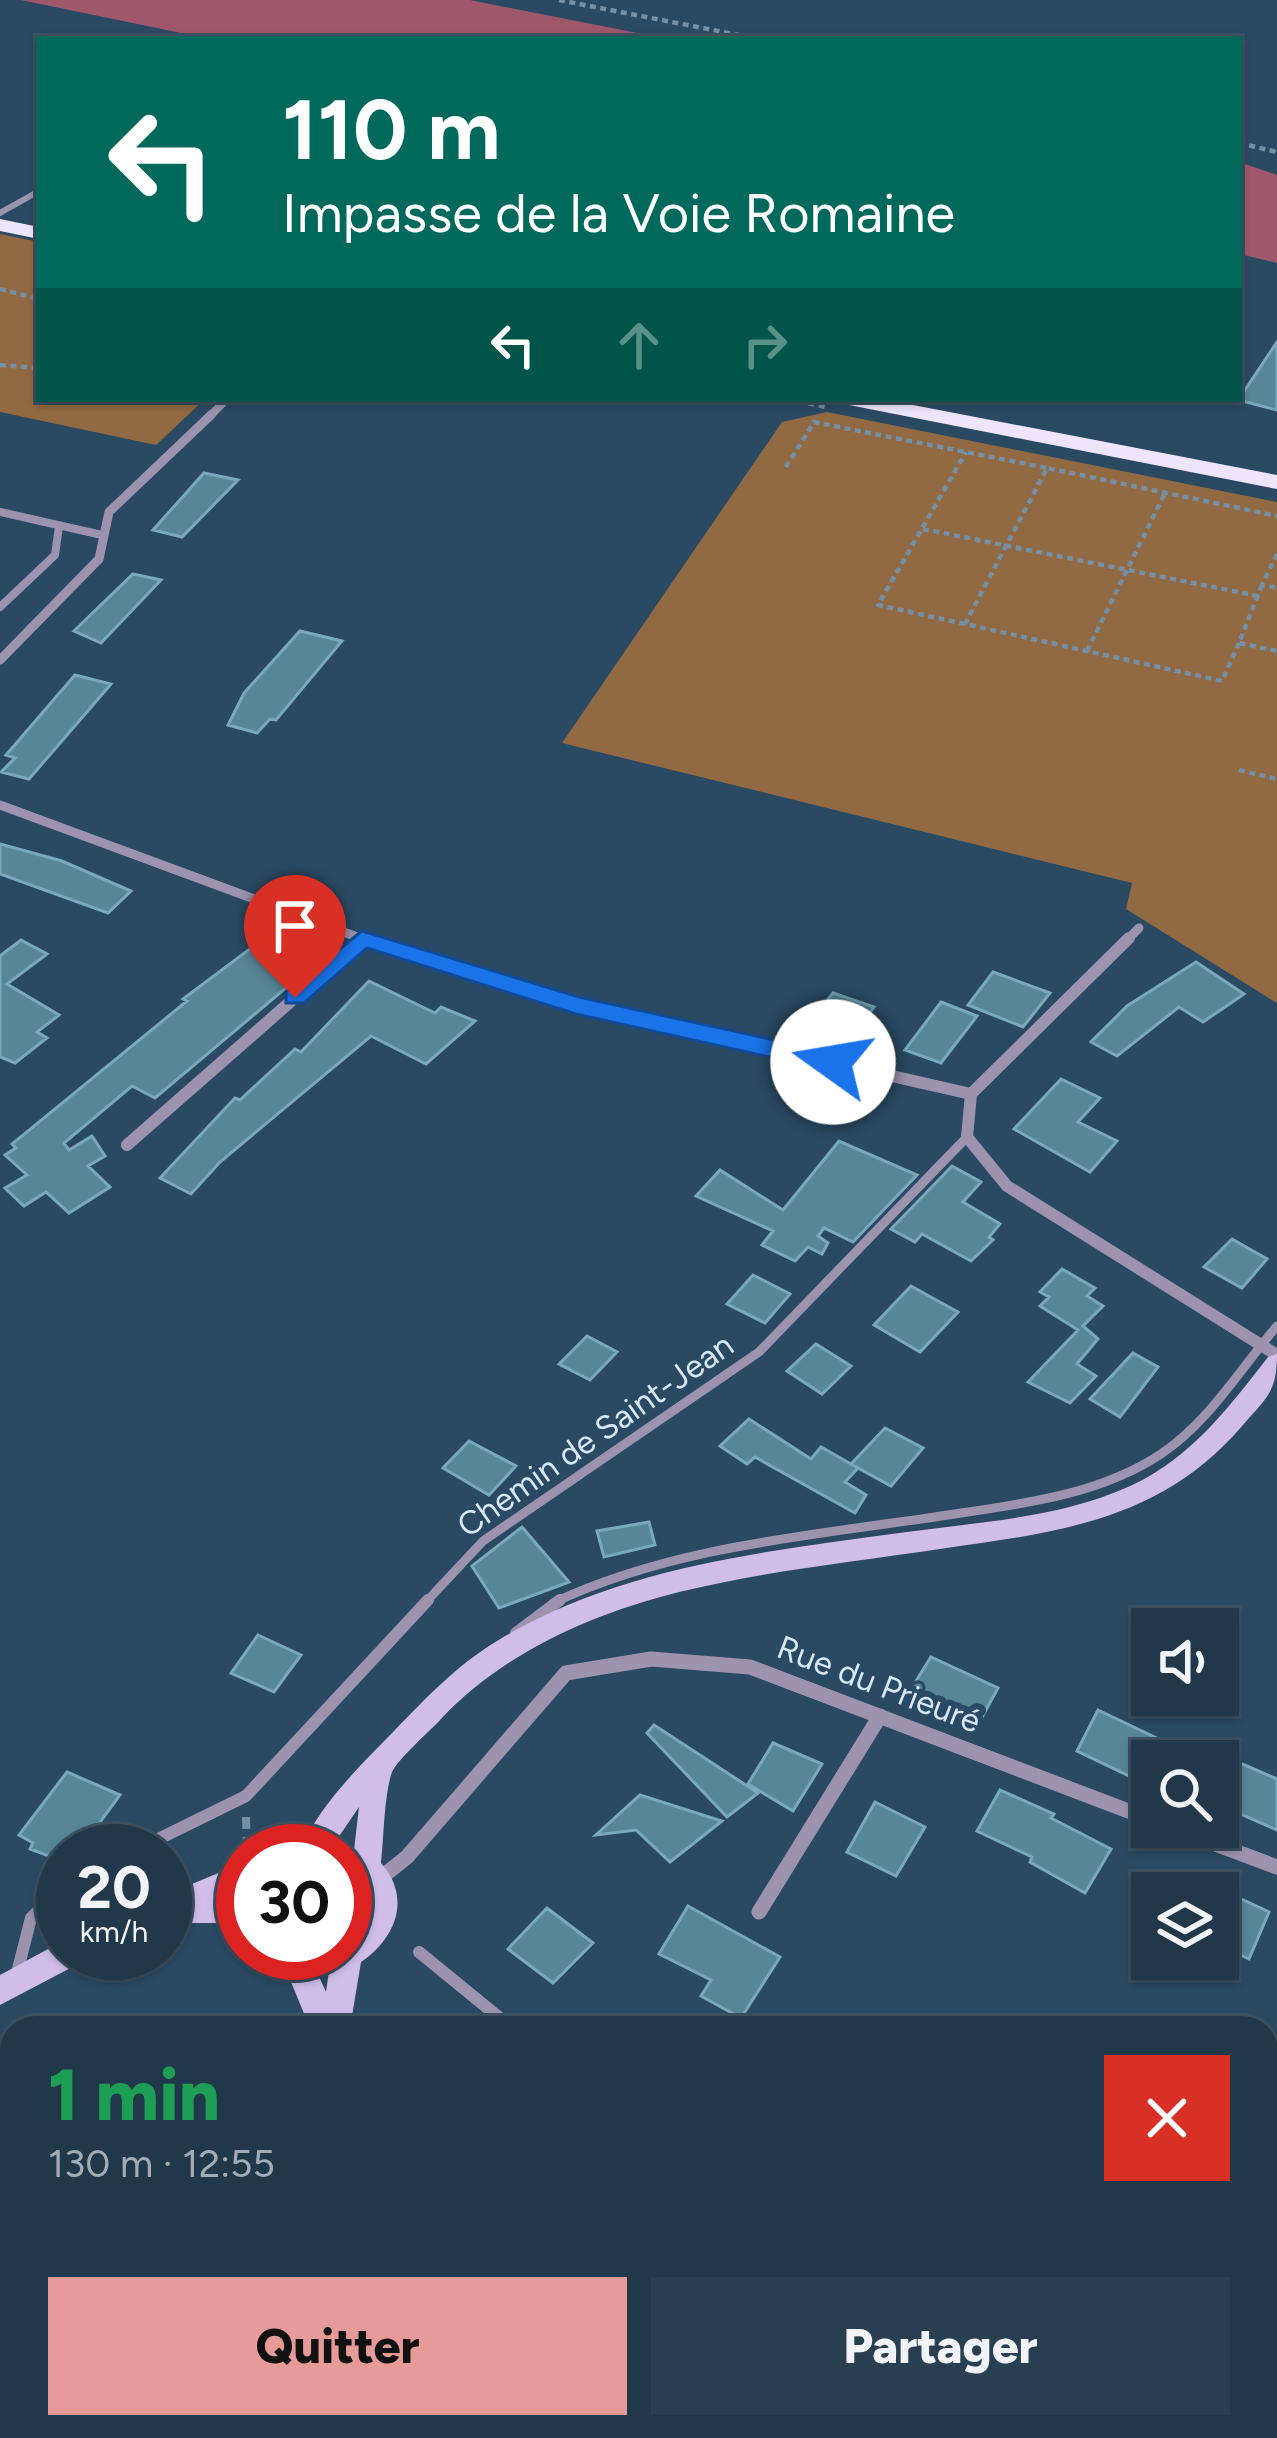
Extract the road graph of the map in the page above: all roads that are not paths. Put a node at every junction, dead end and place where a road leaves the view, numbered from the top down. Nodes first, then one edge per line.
1 (36, 193) edge
2 (0, 213) edge
3 (0, 225) edge
4 (36, 232) edge
5 (224, 402) edge
6 (865, 402) edge
7 (1277, 482) edge
8 (0, 512) edge
9 (59, 526) junction
10 (102, 535) junction
11 (0, 607) edge
12 (0, 660) edge
13 (0, 805) edge
14 (1139, 928) dead end
15 (362, 939) junction
16 (970, 1094) junction
17 (968, 1137) junction
18 (128, 1145) dead end
19 (1277, 1326) edge
20 (1269, 1353) edge
21 (1277, 1354) edge
22 (880, 1716) junction
23 (379, 1763) junction
24 (1131, 1812) edge
25 (189, 1824) edge
26 (327, 1824) edge
27 (370, 1824) edge
28 (1226, 1848) edge
29 (372, 1867) edge
30 (1277, 1867) edge
31 (372, 1882) edge
32 (759, 1912) dead end
33 (36, 1913) edge
34 (372, 1934) edge
35 (418, 1952) dead end
36 (36, 1971) edge
37 (307, 1980) edge
38 (342, 1980) edge
39 (7, 1986) edge
40 (321, 2016) edge
41 (337, 2016) edge
42 (497, 2016) edge

1 - 2 lane
3 - 4 main road
5 - 10 street
6 - 7 main road
8 - 9 lane
9 - 10 lane
9 - 11 lane
10 - 12 street
13 - 15 street
14 - 16 street
15 - 16 street
15 - 18 street
16 - 17 street
17 - 20 street
17 - 25 lane, Chemin de Saint-Jean
19 - 20 lane
20 - 21 street
20 - 23 street
22 - 24 street, Rue du Prieuré
22 - 29 street, Rue du Prieuré
22 - 32 street
23 - 26 street
23 - 27 street
28 - 30 street
31 - 34 street
33 - 39 lane
35 - 42 lane
36 - 39 street
37 - 40 street
38 - 41 street

